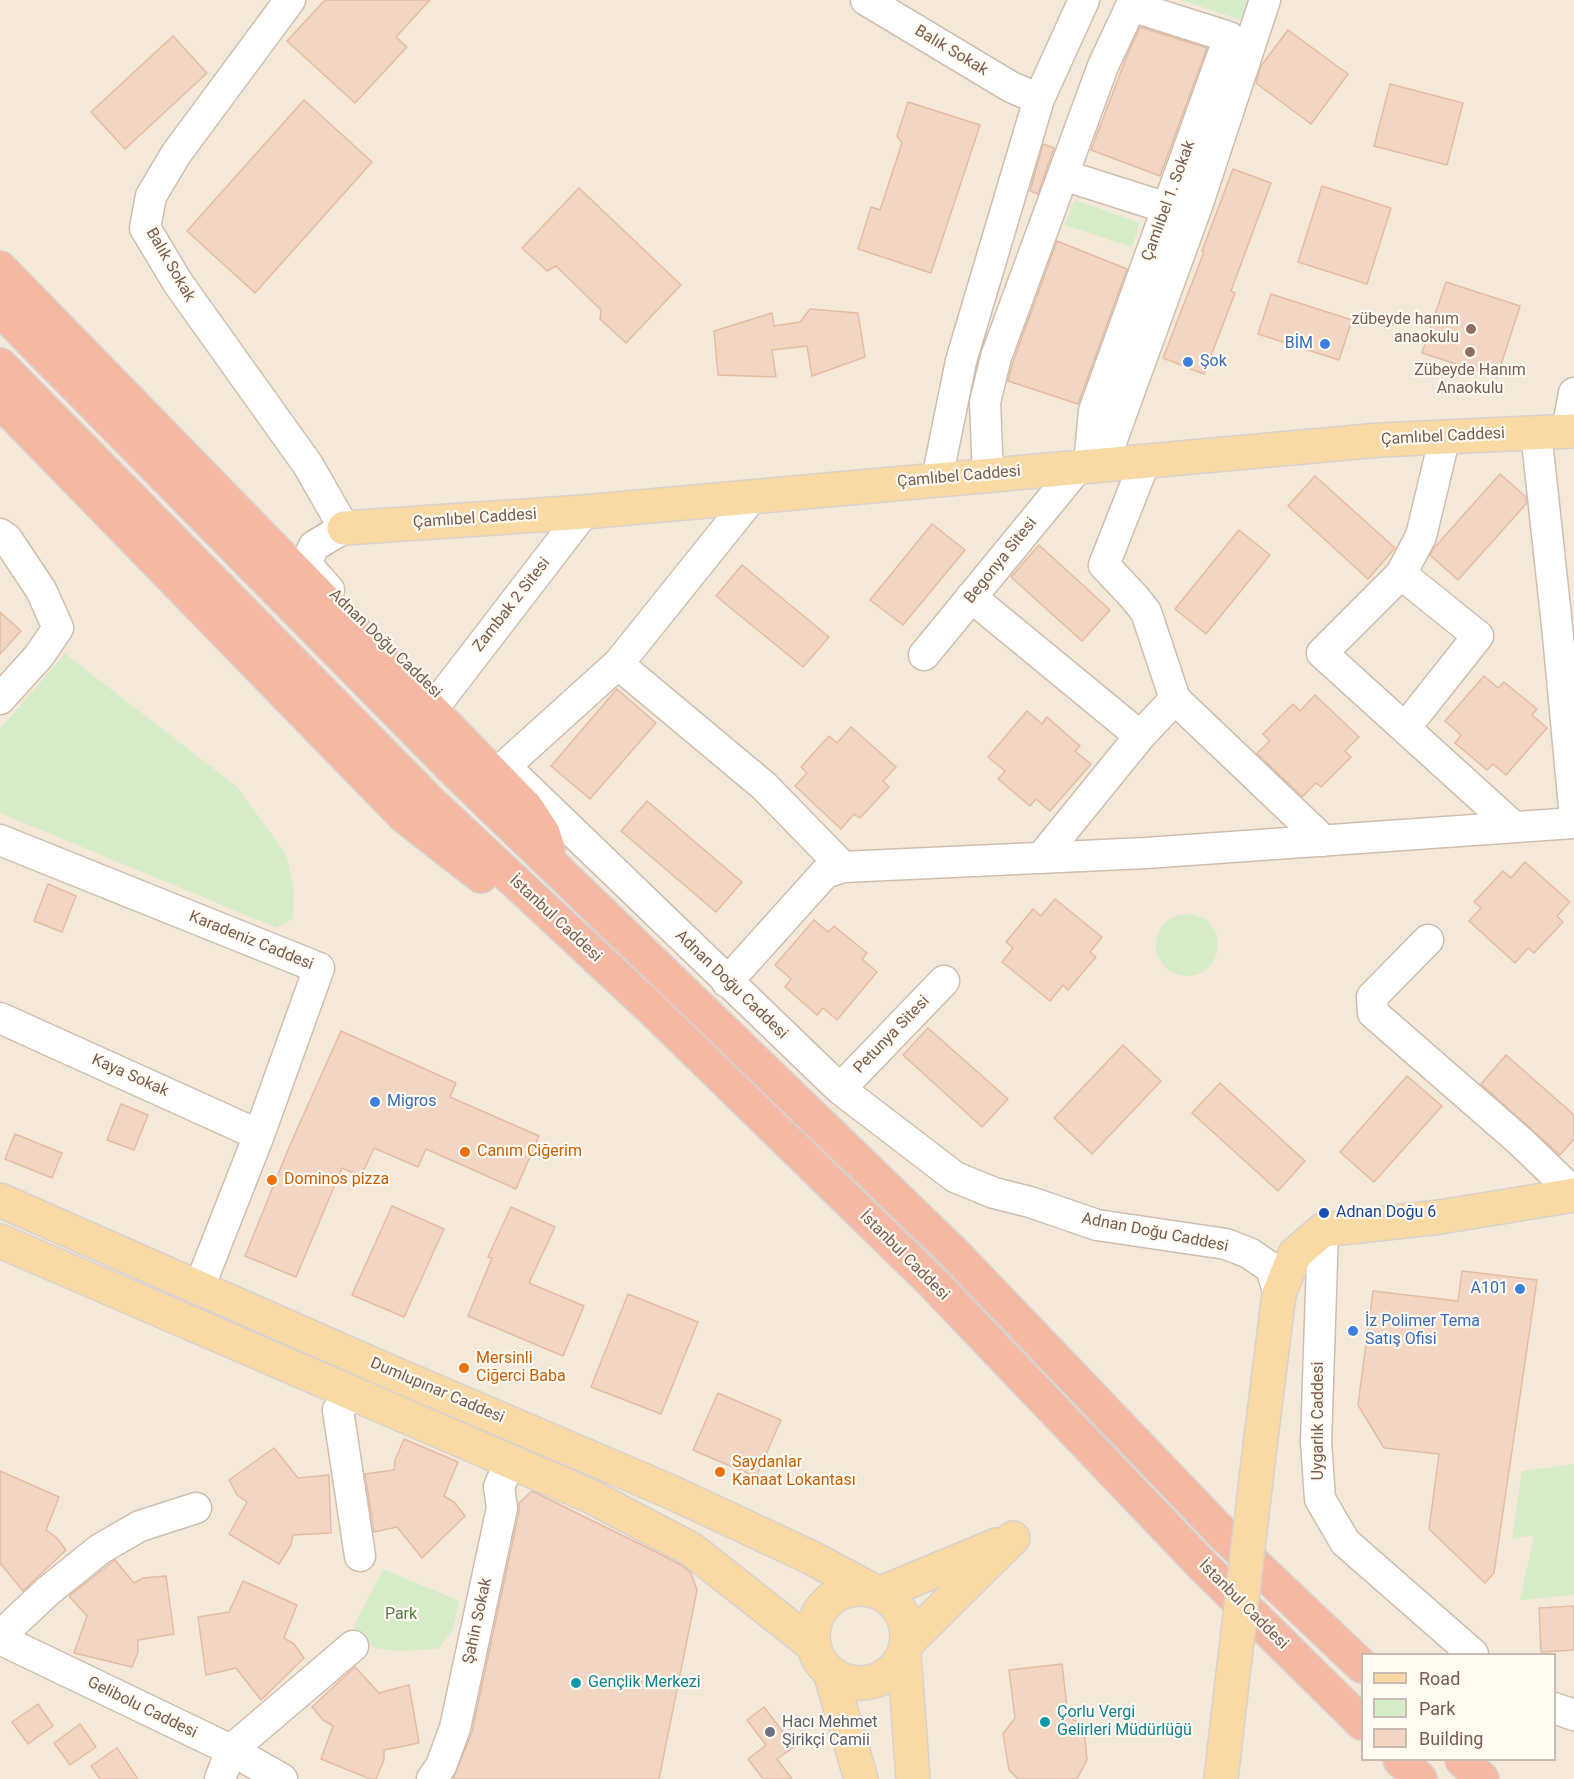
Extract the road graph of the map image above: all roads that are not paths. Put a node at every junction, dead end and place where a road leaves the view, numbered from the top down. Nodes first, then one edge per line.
1 (290, 0) edge
2 (866, 0) edge
3 (1084, 0) edge
4 (1265, 0) edge
5 (1039, 99) junction
6 (1063, 175) junction
7 (1180, 212) junction
8 (0, 268) edge
9 (0, 309) edge
10 (0, 366) edge
11 (1574, 393) edge
12 (0, 401) edge
13 (1559, 431) edge
14 (1445, 436) junction
15 (1145, 461) junction
16 (1090, 465) junction
17 (988, 474) junction
18 (937, 479) junction
19 (752, 496) junction
20 (584, 512) junction
21 (344, 528) junction
22 (0, 534) edge
23 (1401, 574) junction
24 (971, 597) junction
25 (924, 655) dead end
26 (618, 664) junction
27 (441, 698) junction
28 (0, 699) edge
29 (1175, 699) junction
30 (1405, 729) junction
31 (1140, 736) junction
32 (505, 766) junction
33 (1574, 807) edge
34 (1574, 823) edge
35 (1515, 827) junction
36 (0, 840) edge
37 (1324, 841) junction
38 (1041, 858) junction
39 (554, 866) junction
40 (843, 867) junction
41 (536, 901) junction
42 (1428, 940) dead end
43 (944, 981) dead end
44 (727, 982) junction
45 (0, 1018) edge
46 (840, 1089) junction
47 (259, 1135) junction
48 (1574, 1194) edge
49 (0, 1200) edge
50 (1574, 1216) edge
51 (0, 1241) edge
52 (1313, 1245) junction
53 (199, 1288) junction
54 (1279, 1294) junction
55 (352, 1393) junction
56 (510, 1461) junction
57 (195, 1508) dead end
58 (360, 1556) dead end
59 (875, 1591) junction
60 (0, 1638) edge
61 (353, 1646) dead end
62 (906, 1649) junction
63 (1472, 1653) edge
64 (822, 1659) junction
65 (1361, 1665) edge
66 (1556, 1709) edge
67 (1574, 1715) edge
68 (1361, 1722) edge
69 (231, 1750) junction
70 (1401, 1761) edge
71 (1463, 1761) edge
72 (220, 1779) edge
73 (282, 1779) edge
74 (432, 1779) edge
75 (861, 1779) edge
76 (913, 1779) edge
77 (1221, 1779) edge
78 (1420, 1779) edge
79 (1482, 1779) edge

1 - 21 street, Balık Sokak
2 - 5 street, Balık Sokak
3 - 5 street
4 - 7 street
5 - 18 street
6 - 7 street
6 - 7 street, Çamlıbel 1. Sokak
6 - 17 street
7 - 16 street, Çamlıbel 1. Sokak
8 - 39 highway
9 - 39 highway
10 - 41 highway, İstanbul Caddesi
11 - 13 street
12 - 41 highway
13 - 14 main road, Çamlıbel Caddesi
13 - 33 street
14 - 15 main road, Çamlıbel Caddesi
14 - 23 street
15 - 16 main road, Çamlıbel Caddesi
15 - 29 street
16 - 17 main road, Çamlıbel Caddesi
16 - 24 street, Begonya Sitesi
17 - 18 main road, Çamlıbel Caddesi
18 - 19 main road, Çamlıbel Caddesi
19 - 20 main road, Çamlıbel Caddesi
19 - 26 street
20 - 21 main road, Çamlıbel Caddesi
20 - 27 street, Zambak 2 Sitesi
21 - 27 street, Adnan Doğu Caddesi
22 - 28 street
23 - 30 street
23 - 30 street
24 - 25 street, Begonya Sitesi
24 - 31 street
26 - 32 street
26 - 40 street
27 - 32 street, Adnan Doğu Caddesi
29 - 31 street
29 - 37 street
30 - 35 street
31 - 38 street
32 - 44 street, Adnan Doğu Caddesi
34 - 35 street
35 - 37 street
36 - 47 street, Karadeniz Caddesi
37 - 38 street
38 - 40 street
39 - 65 highway
40 - 44 street
41 - 68 highway, İstanbul Caddesi
42 - 48 street
43 - 46 street, Petunya Sitesi
44 - 46 street, Adnan Doğu Caddesi
45 - 47 street, Kaya Sokak
46 - 54 street, Adnan Doğu Caddesi
47 - 53 street, Karadeniz Caddesi
48 - 52 main road
49 - 53 main road, Dumlupınar Caddesi
50 - 52 main road
51 - 55 main road
52 - 54 main road, Adnan Doğu Caddesi
52 - 63 street, Uygarlık Caddesi
53 - 59 main road, Dumlupınar Caddesi
54 - 77 main road, Adnan Doğu Caddesi, bridge
55 - 56 main road
55 - 58 street
56 - 64 main road
56 - 74 street, Şahin Sokak
57 - 60 street
59 - 62 main road
59 - 62 main road
59 - 64 main road
60 - 69 street, Gelibolu Caddesi
61 - 69 street
62 - 64 main road
62 - 76 main road
64 - 75 main road
66 - 67 street
69 - 72 street
69 - 73 street, Gelibolu Caddesi
70 - 78 highway
71 - 79 highway

